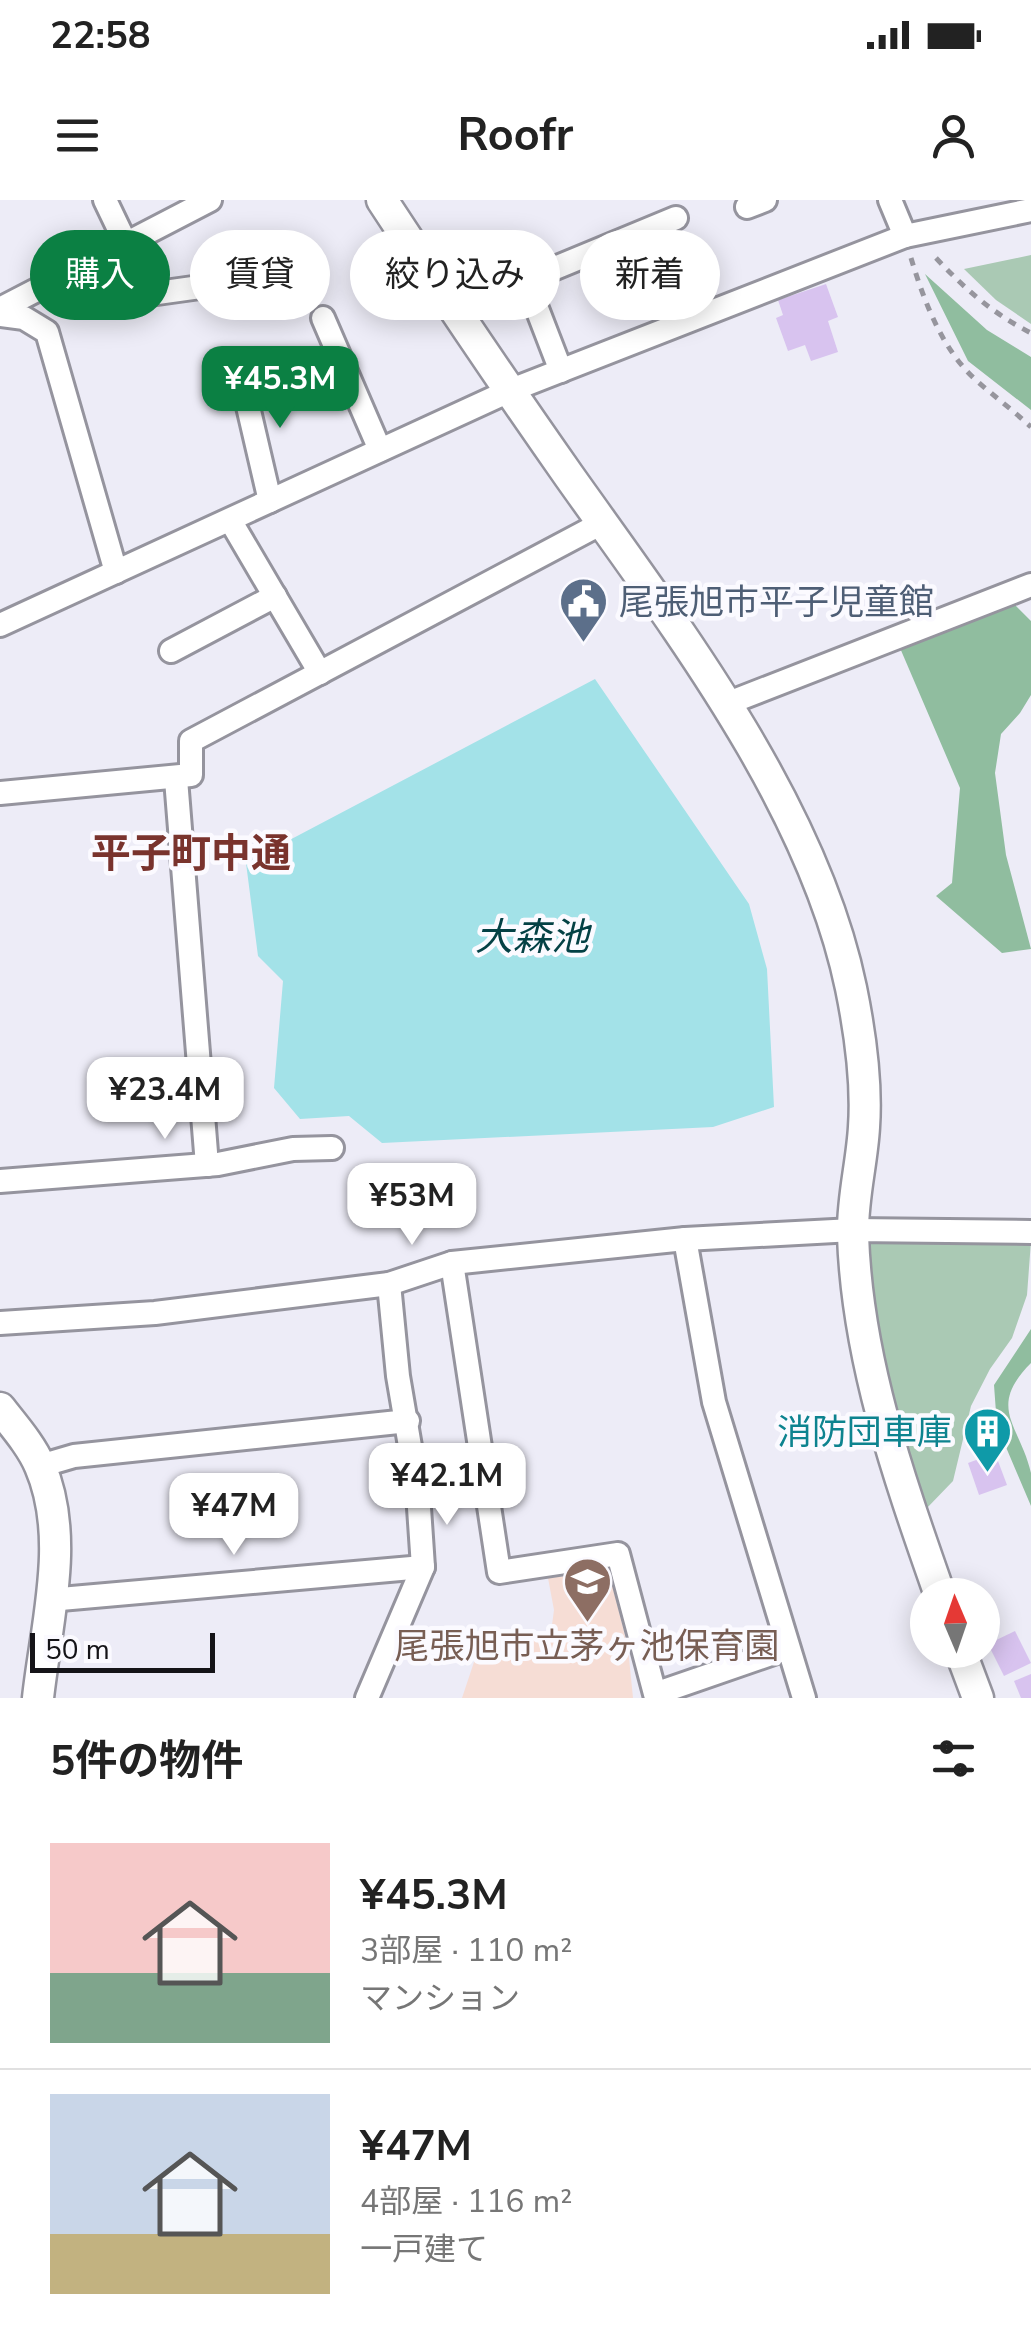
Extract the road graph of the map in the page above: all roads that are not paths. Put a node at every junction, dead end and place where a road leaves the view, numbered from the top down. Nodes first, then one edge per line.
1 (105, 200) edge
2 (210, 200) edge
3 (382, 200) edge
4 (890, 200) edge
5 (1031, 210) edge
6 (676, 218) dead end
7 (121, 230) edge
8 (153, 230) edge
9 (905, 236) junction
10 (30, 296) edge
11 (0, 312) edge
12 (324, 320) edge
13 (561, 371) junction
14 (240, 372) dead end
15 (509, 391) junction
16 (380, 450) junction
17 (270, 501) junction
18 (230, 520) junction
19 (602, 522) junction
20 (116, 572) junction
21 (1031, 584) edge
22 (275, 596) junction
23 (0, 626) edge
24 (172, 650) dead end
25 (320, 674) junction
26 (726, 704) junction
27 (176, 779) junction
28 (0, 792) edge
29 (332, 1148) dead end
30 (207, 1165) junction
31 (0, 1181) edge
32 (852, 1230) junction
33 (1031, 1232) edge
34 (685, 1239) junction
35 (452, 1263) junction
36 (388, 1284) junction
37 (0, 1323) edge
38 (0, 1408) edge
39 (408, 1420) junction
40 (40, 1466) junction
41 (423, 1567) junction
42 (934, 1578) edge
43 (49, 1600) junction
44 (788, 1648) junction
45 (965, 1668) edge
46 (973, 1697) edge
47 (38, 1698) edge
48 (367, 1698) edge
49 (804, 1698) edge

1 - 7 street
2 - 8 street
3 - 15 street
4 - 9 street
5 - 9 street
6 - 13 street
9 - 13 street
10 - 11 street
11 - 20 street
12 - 16 street
13 - 15 street
14 - 17 street
15 - 16 street
15 - 19 street
16 - 17 street
17 - 18 street
18 - 20 street
18 - 22 street
19 - 25 street
19 - 26 street
20 - 23 street
21 - 26 street
22 - 24 street
22 - 25 street
25 - 27 street
26 - 32 street
27 - 28 street
27 - 30 street
29 - 30 street
30 - 31 street
32 - 33 street
32 - 34 street
32 - 42 street
34 - 35 street
34 - 44 street
35 - 36 street
35 - 44 street
36 - 37 street
36 - 39 street
38 - 40 street
39 - 40 street
39 - 41 street
40 - 43 street
41 - 43 street
41 - 48 street
43 - 47 street
44 - 49 street
45 - 46 street

